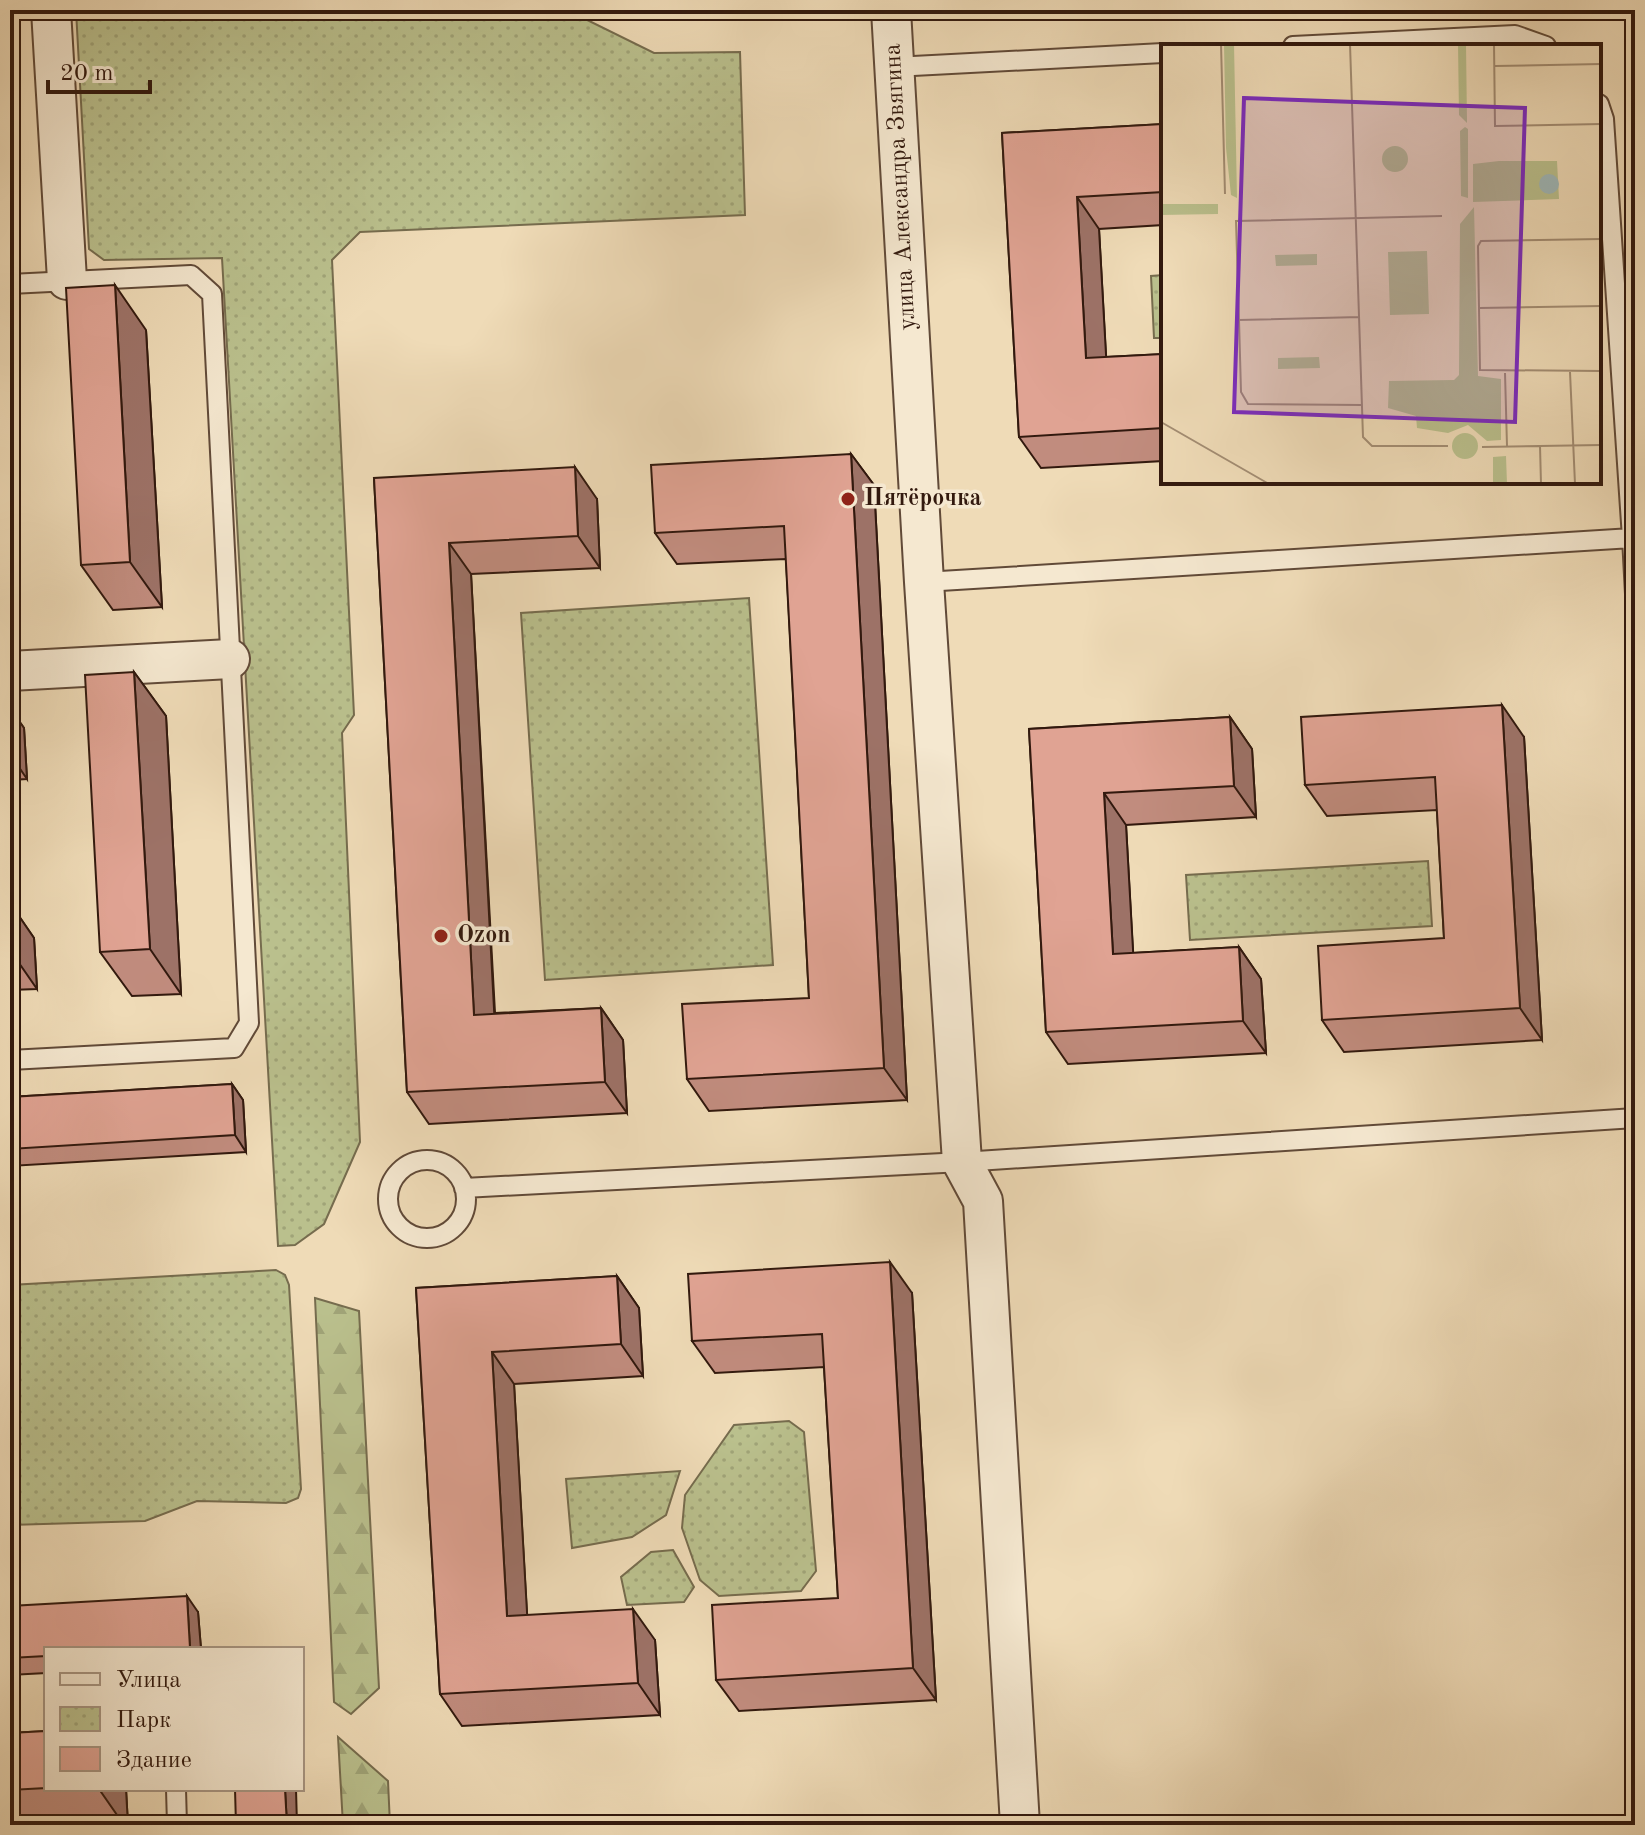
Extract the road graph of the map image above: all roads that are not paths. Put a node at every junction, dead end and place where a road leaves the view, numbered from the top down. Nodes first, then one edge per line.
1 (51, 10) edge
2 (891, 10) edge
3 (1333, 44) edge
4 (1540, 44) edge
5 (1161, 53) edge
6 (894, 67) junction
7 (1601, 110) edge
8 (67, 280) junction
9 (10, 284) edge
10 (1632, 538) junction
11 (924, 582) junction
12 (1635, 594) edge
13 (230, 659) junction
14 (10, 671) edge
15 (10, 1060) edge
16 (1635, 1118) edge
17 (962, 1162) junction
18 (464, 1188) junction
19 (176, 1791) edge
20 (177, 1825) edge
21 (1020, 1825) edge

1 - 8 street
2 - 6 street, улица Александра Звягина
3 - 4 lane
5 - 6 lane
6 - 11 street, улица Александра Звягина
7 - 10 lane
8 - 9 lane
8 - 13 lane
10 - 11 lane
10 - 12 lane
11 - 17 street, улица Александра Звягина
13 - 14 street
13 - 15 lane
16 - 17 lane
17 - 18 lane
17 - 21 street
18 - 18 lane
19 - 20 lane

